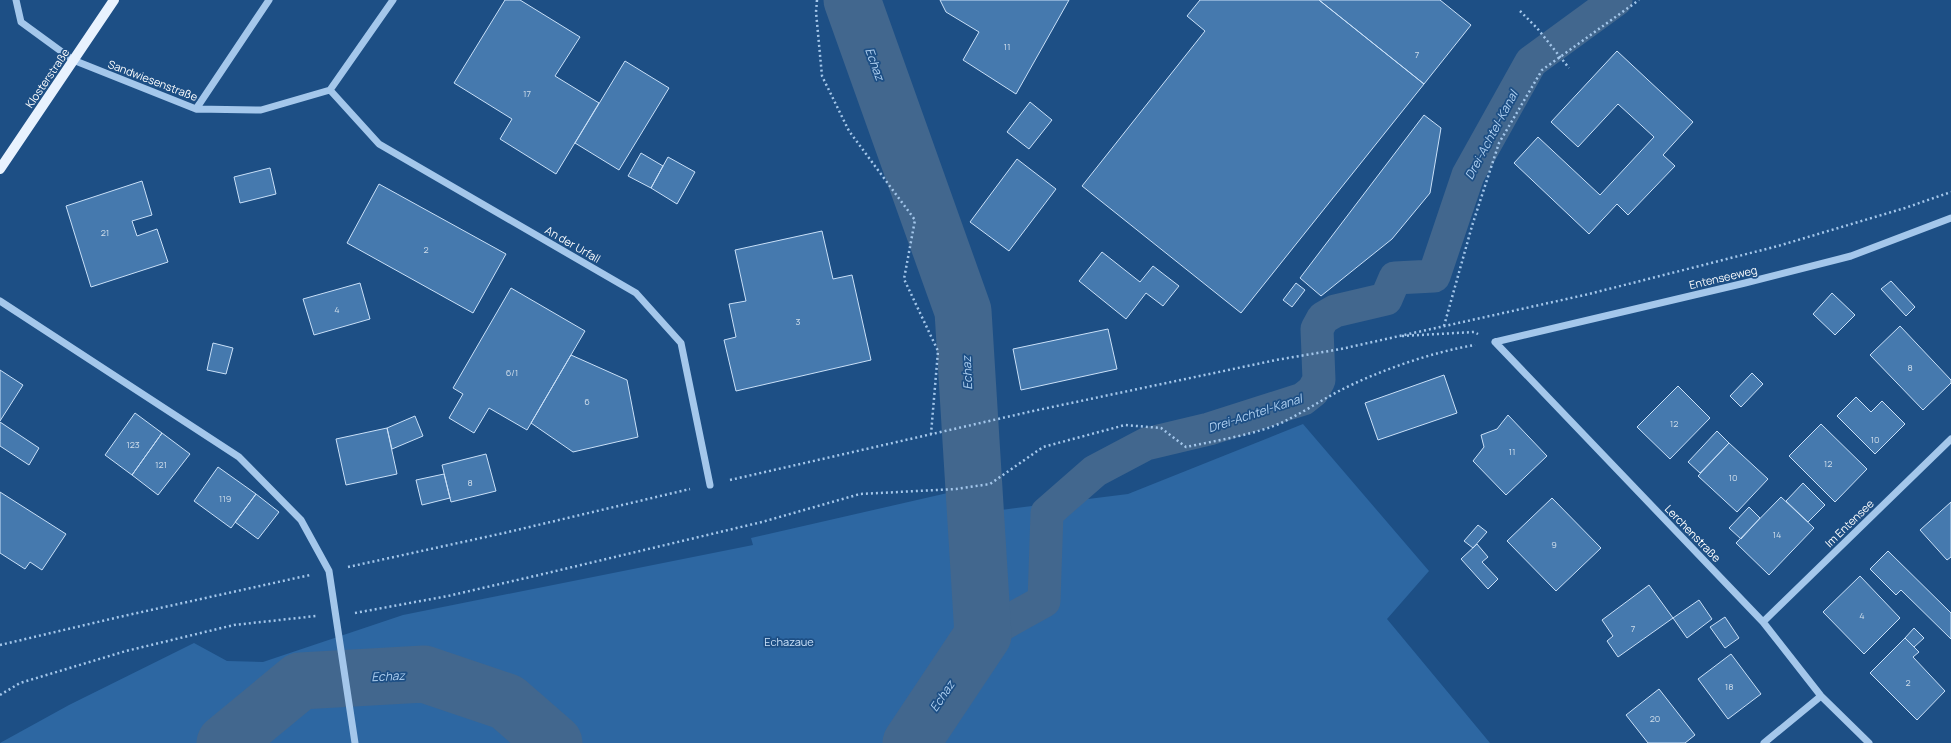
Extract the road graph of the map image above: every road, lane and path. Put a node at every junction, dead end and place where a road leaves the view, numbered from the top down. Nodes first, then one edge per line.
1 (16, 0) edge
2 (114, 0) edge
3 (269, 0) edge
4 (393, 0) edge
5 (817, 0) edge
6 (1639, 0) edge
7 (1520, 11) dead end
8 (1559, 56) junction
9 (73, 60) junction
10 (1569, 68) dead end
11 (330, 90) junction
12 (196, 109) junction
13 (0, 169) edge
14 (1951, 192) edge
15 (1951, 218) edge
16 (0, 301) edge
17 (1444, 326) junction
18 (1392, 337) junction
19 (1495, 342) junction
20 (931, 434) junction
21 (1951, 439) edge
22 (710, 484) junction
23 (329, 571) junction
24 (334, 617) junction
25 (1763, 622) junction
26 (0, 645) edge
27 (0, 695) edge
28 (1821, 696) junction
29 (355, 743) edge
30 (1764, 743) edge
31 (1869, 743) edge

1 - 9 street, Sandwiesenstraße
2 - 9 main road, Klosterstraße
3 - 12 street
4 - 11 street
5 - 20 path
6 - 8 path
7 - 8 path
8 - 10 path
8 - 17 path
9 - 12 street, Sandwiesenstraße
9 - 13 main road, Klosterstraße
11 - 12 street, Sandwiesenstraße
11 - 22 street, An der Urfall
14 - 17 path
15 - 19 street, Entenseeweg
16 - 23 street
17 - 18 path
18 - 19 path
18 - 20 path
19 - 24 path
19 - 25 street, Lerchenstraße
20 - 22 path
21 - 25 street, Im Entensee
22 - 23 path
23 - 24 street
23 - 26 path
24 - 27 path
24 - 29 street
25 - 28 street, Lerchenstraße
28 - 30 street
28 - 31 street, Lerchenstraße

